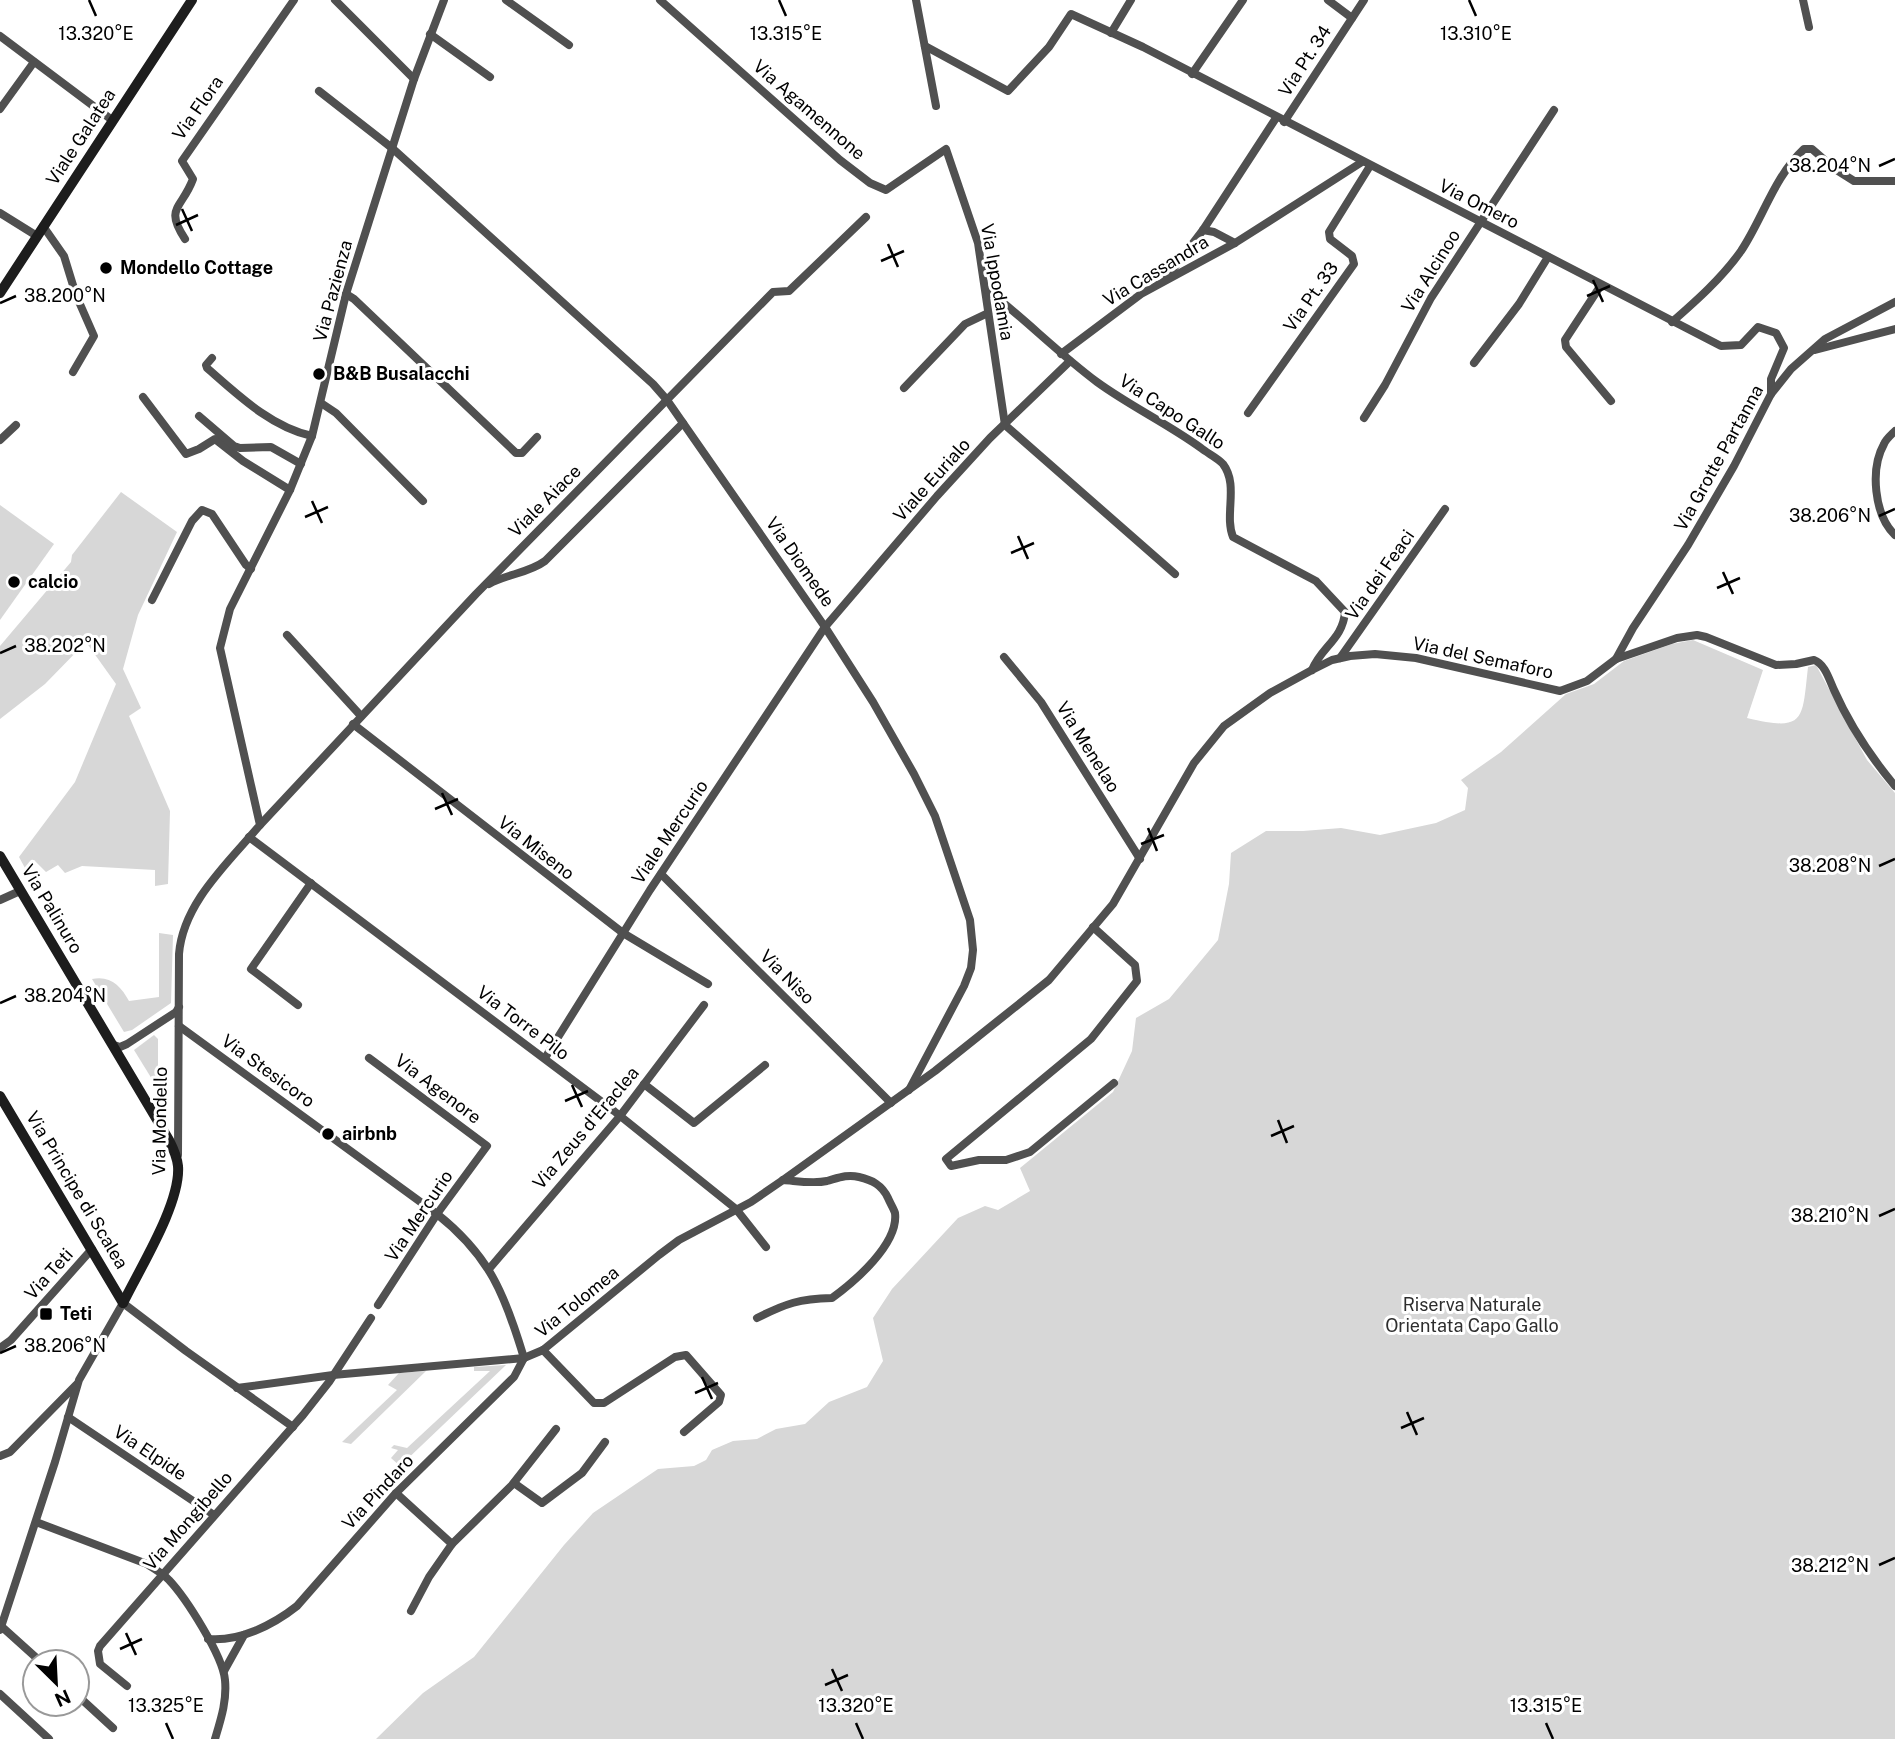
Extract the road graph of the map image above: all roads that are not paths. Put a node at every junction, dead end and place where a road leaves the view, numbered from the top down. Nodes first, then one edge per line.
1 (192, 0) edge
2 (294, 0) edge
3 (335, 0) edge
4 (443, 0) edge
5 (506, 0) edge
6 (660, 0) edge
7 (916, 0) edge
8 (1131, 0) edge
9 (1243, 0) edge
10 (1328, 0) edge
11 (1364, 0) edge
12 (1803, 0) edge
13 (1352, 18) junction
14 (1808, 27) dead end
15 (1109, 32) junction
16 (430, 34) junction
17 (0, 36) edge
18 (569, 45) dead end
19 (925, 46) junction
20 (34, 61) junction
21 (1192, 74) junction
22 (490, 78) dead end
23 (414, 79) junction
24 (319, 91) dead end
25 (936, 106) dead end
26 (0, 109) edge
27 (1553, 110) dead end
28 (112, 120) junction
29 (1280, 120) junction
30 (392, 148) junction
31 (946, 149) joint
32 (1366, 164) junction
33 (1895, 181) edge
34 (0, 213) edge
35 (866, 217) dead end
36 (1481, 223) junction
37 (1203, 230) junction
38 (40, 231) junction
39 (185, 239) dead end
40 (1234, 243) junction
41 (1548, 257) junction
42 (1601, 285) junction
43 (986, 289) junction
44 (0, 293) edge
45 (346, 294) junction
46 (1141, 294) junction
47 (1895, 302) edge
48 (988, 313) junction
49 (1672, 322) junction
50 (1895, 329) edge
51 (1812, 351) junction
52 (1061, 354) junction
53 (212, 358) dead end
54 (1070, 361) junction
55 (1474, 362) dead end
56 (73, 372) dead end
57 (904, 388) dead end
58 (1771, 394) junction
59 (143, 397) dead end
60 (667, 400) junction
61 (1611, 401) dead end
62 (321, 403) junction
63 (1248, 413) dead end
64 (199, 416) dead end
65 (1364, 418) dead end
66 (683, 423) junction
67 (16, 425) dead end
68 (1005, 425) junction
69 (1895, 431) edge
70 (2, 434) edge
71 (312, 436) junction
72 (537, 437) dead end
73 (301, 464) junction
74 (290, 490) junction
75 (423, 501) dead end
76 (1445, 509) dead end
77 (1895, 535) edge
78 (251, 569) junction
79 (1175, 574) dead end
80 (476, 594) junction
81 (152, 600) dead end
82 (825, 627) junction
83 (287, 635) dead end
84 (1004, 657) dead end
85 (1340, 658) junction
86 (1616, 659) junction
87 (1312, 670) junction
88 (361, 716) junction
89 (353, 724) junction
90 (1895, 786) edge
91 (260, 825) junction
92 (250, 837) junction
93 (0, 856) edge
94 (1140, 859) junction
95 (661, 874) junction
96 (311, 883) junction
97 (20, 891) junction
98 (0, 900) edge
99 (1093, 927) junction
100 (623, 933) junction
101 (708, 984) dead end
102 (298, 1005) dead end
103 (704, 1006) dead end
104 (179, 1007) junction
105 (179, 1026) junction
106 (114, 1045) junction
107 (369, 1058) dead end
108 (545, 1058) junction
109 (765, 1065) dead end
110 (1114, 1083) dead end
111 (644, 1084) junction
112 (909, 1090) junction
113 (0, 1096) edge
114 (891, 1103) junction
115 (620, 1116) junction
116 (487, 1146) joint
117 (178, 1163) junction
118 (783, 1180) junction
119 (736, 1209) junction
120 (437, 1214) junction
121 (766, 1247) dead end
122 (92, 1249) junction
123 (489, 1269) junction
124 (123, 1303) junction
125 (378, 1305) dead end
126 (371, 1318) dead end
127 (757, 1318) dead end
128 (0, 1348) edge
129 (543, 1350) junction
130 (524, 1358) junction
131 (333, 1375) junction
132 (79, 1381) junction
133 (237, 1388) junction
134 (68, 1417) junction
135 (293, 1427) junction
136 (556, 1429) dead end
137 (684, 1432) dead end
138 (605, 1442) dead end
139 (0, 1457) edge
140 (514, 1483) junction
141 (396, 1493) junction
142 (214, 1515) junction
143 (36, 1522) junction
144 (452, 1544) junction
145 (162, 1574) junction
146 (411, 1611) dead end
147 (1, 1628) edge
148 (244, 1635) junction
149 (208, 1639) junction
150 (25, 1648) edge
151 (224, 1671) junction
152 (127, 1686) dead end
153 (0, 1694) edge
154 (91, 1708) edge
155 (113, 1728) dead end
156 (49, 1739) edge
157 (215, 1739) edge

1 - 28 main road, Viale Galatea
2 - 39 street, Via Flora
3 - 23 street
4 - 16 street, Via Pazienza
5 - 18 street
6 - 31 street, Via Agamennone
7 - 19 street
8 - 15 street
9 - 21 street
10 - 13 street, Via Pt. 34
11 - 13 street, Via Pt. 34
12 - 14 street
13 - 29 street, Via Pt. 34
15 - 19 street, Via Omero
15 - 21 street, Via Omero
16 - 22 street
16 - 23 street, Via Pazienza
17 - 20 street
19 - 25 street
20 - 26 street
20 - 28 street
21 - 29 street, Via Omero
23 - 30 street, Via Pazienza
24 - 30 street, Via Diomede
27 - 36 street, Via Alcinoo
28 - 38 main road, Viale Galatea
29 - 32 street, Via Omero
29 - 37 street, Via Cassandra
30 - 45 street, Via Pazienza
30 - 60 street, Via Diomede
31 - 43 street, Via Ippodamia
32 - 36 street, Via Omero
32 - 40 street
32 - 63 street, Via Pt. 33
33 - 49 street
34 - 38 street
35 - 60 street, Viale Aiace
36 - 41 street, Via Omero
36 - 65 street, Via Alcinoo
37 - 40 street
37 - 46 street
38 - 44 main road, Viale Galatea
38 - 56 street
40 - 46 street, Via Cassandra
41 - 42 street, Via Omero
41 - 55 street
42 - 49 street, Via Omero
42 - 61 street
43 - 48 street, Via Ippodamia
43 - 52 street, Via Capo Gallo
45 - 62 street, Via Pazienza
45 - 72 street
46 - 52 street, Via Cassandra
47 - 51 street
48 - 57 street
48 - 68 street, Via Ippodamia
49 - 58 street, Via Omero
50 - 51 street, Via Grotte Partanna
51 - 58 street, Via Grotte Partanna
52 - 54 street, Via Capo Gallo
53 - 71 street
54 - 68 street, Viale Eurialo
54 - 87 street, Via Capo Gallo
58 - 86 street, Via Grotte Partanna
59 - 74 street
60 - 66 street, Via Diomede
60 - 80 street, Viale Aiace
62 - 71 street, Via Pazienza
62 - 75 street
64 - 73 street
66 - 80 street
66 - 82 street, Via Diomede
67 - 70 street
68 - 79 street
68 - 82 street, Viale Eurialo
69 - 77 street
71 - 73 street, Via Pazienza
73 - 74 street, Via Pazienza
74 - 78 street, Via Pazienza
76 - 85 street, Via dei Feaci
78 - 81 street
78 - 91 street, Via Pazienza
80 - 88 street, Viale Aiace
82 - 95 street, Viale Mercurio
82 - 112 street, Via Diomede
83 - 88 street
84 - 94 street, Via Menelao
85 - 86 street, Via del Semaforo
85 - 87 street, Via del Semaforo
86 - 90 street, Via del Semaforo
87 - 94 street, Via Tolomea
88 - 89 street, Viale Aiace
89 - 91 street, Viale Aiace
89 - 100 street, Via Miseno
91 - 92 street, Via Mondello
92 - 96 street, Via Torre Pilo
92 - 104 street, Via Mondello
93 - 97 main road, Via Palinuro
94 - 99 street, Via Tolomea
95 - 100 street, Viale Mercurio
95 - 114 street, Via Niso
96 - 102 street
96 - 108 street, Via Torre Pilo
97 - 98 street
97 - 106 main road, Via Palinuro
99 - 110 street
99 - 112 street, Via Tolomea
100 - 101 street, Via Miseno
100 - 108 street, Viale Mercurio
103 - 111 street, Via Zeus d'Eraclea
104 - 105 street, Via Mondello
104 - 106 street
105 - 117 street, Via Mondello
105 - 120 street, Via Stesicoro
106 - 117 main road, Via Palinuro
107 - 116 street, Via Agenore
108 - 115 street, Via Torre Pilo
109 - 111 street
111 - 115 street, Via Zeus d'Eraclea
112 - 114 street, Via Tolomea
113 - 122 main road, Via Principe di Scalea
114 - 118 street, Via Tolomea
115 - 119 street, Via Torre Pilo
115 - 123 street, Via Zeus d'Eraclea
116 - 120 street, Via Mercurio
117 - 124 main road, Via Mondello
118 - 119 street, Via Tolomea
118 - 127 street
119 - 121 street, Via Torre Pilo
119 - 129 street, Via Tolomea
120 - 123 street, Via Stesicoro
120 - 125 street, Via Mercurio
122 - 124 main road, Via Principe di Scalea
122 - 128 street, Via Teti
123 - 130 street, Via Stesicoro
124 - 132 street, Via Mondello
124 - 133 street
126 - 131 street, Via Mongibello
129 - 130 street, Via Tolomea
129 - 137 street
130 - 131 street, Via Tolomea
130 - 141 street, Via Pindaro
131 - 133 street, Via Tolomea
131 - 135 street, Via Mongibello
132 - 134 street, Via Mondello
132 - 139 street
133 - 135 street
134 - 142 street, Via Elpide
134 - 143 street, Via Mondello
135 - 142 street, Via Mongibello
136 - 140 street
138 - 140 street
140 - 144 street
141 - 144 street
141 - 148 street, Via Pindaro
142 - 145 street, Via Mongibello
143 - 145 street
143 - 147 street, Via Mondello
144 - 146 street
145 - 149 street
145 - 152 street, Via Mongibello
147 - 150 street
148 - 149 street, Via Pindaro
148 - 151 street
149 - 151 street
151 - 157 street
153 - 156 street
154 - 155 street

